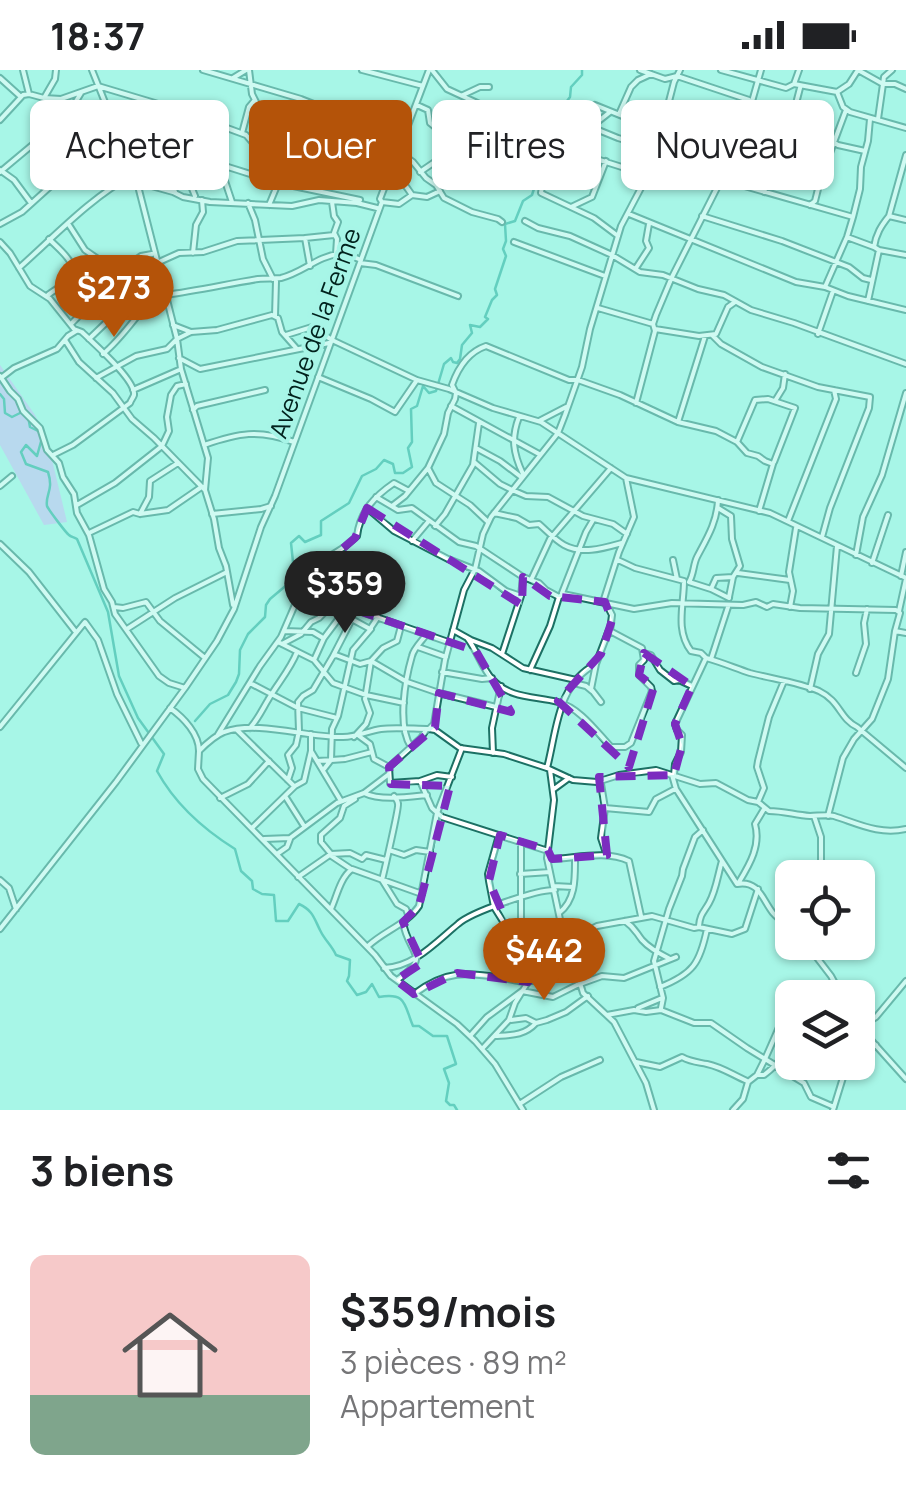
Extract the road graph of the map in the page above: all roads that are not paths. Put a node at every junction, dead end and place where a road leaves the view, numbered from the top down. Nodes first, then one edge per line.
1 (23, 70) edge
2 (56, 70) edge
3 (92, 70) edge
4 (203, 70) edge
5 (362, 70) edge
6 (431, 70) edge
7 (640, 70) edge
8 (721, 70) edge
9 (761, 70) edge
10 (799, 70) edge
11 (892, 70) edge
12 (242, 72) edge
13 (678, 73) edge
14 (651, 74) junction
15 (0, 78) edge
16 (757, 79) junction
17 (249, 83) junction
18 (883, 84) junction
19 (797, 85) junction
20 (98, 86) junction
21 (423, 86) junction
22 (488, 87) dead end
23 (906, 89) edge
24 (838, 92) junction
25 (81, 93) junction
26 (29, 94) junction
27 (463, 95) junction
28 (21, 97) junction
29 (44, 98) junction
30 (104, 100) edge
31 (147, 100) edge
32 (255, 100) edge
33 (301, 100) edge
34 (473, 100) edge
35 (671, 100) edge
36 (746, 100) edge
37 (752, 100) edge
38 (795, 100) edge
39 (417, 105) junction
40 (249, 107) edge
41 (601, 107) edge
42 (846, 110) junction
43 (611, 111) junction
44 (3, 112) edge
45 (619, 114) joint
46 (412, 118) edge
47 (870, 119) junction
48 (878, 119) junction
49 (0, 120) edge
50 (601, 120) edge
51 (432, 126) edge
52 (906, 128) edge
53 (229, 129) edge
54 (242, 133) junction
55 (249, 137) edge
56 (834, 142) joint
57 (865, 152) junction
58 (906, 155) edge
59 (606, 161) junction
60 (412, 162) edge
61 (432, 164) edge
62 (621, 166) edge
63 (0, 171) edge
64 (420, 172) junction
65 (903, 180) edge
66 (432, 183) edge
67 (47, 190) edge
68 (111, 190) edge
69 (139, 190) edge
70 (163, 190) edge
71 (174, 190) edge
72 (195, 190) edge
73 (228, 190) edge
74 (276, 190) edge
75 (312, 190) edge
76 (383, 190) edge
77 (408, 190) edge
78 (440, 190) joint
79 (640, 190) edge
80 (715, 190) edge
81 (757, 190) edge
82 (819, 190) edge
83 (764, 192) joint
84 (176, 194) junction
85 (412, 195) junction
86 (199, 199) junction
87 (360, 200) dead end
88 (232, 202) junction
89 (332, 202) junction
90 (382, 202) junction
91 (248, 203) junction
92 (32, 204) junction
93 (269, 205) junction
94 (810, 206) junction
95 (570, 207) junction
96 (379, 209) junction
97 (628, 214) junction
98 (702, 216) junction
99 (889, 216) junction
100 (853, 217) junction
101 (906, 220) edge
102 (525, 221) dead end
103 (502, 222) dead end
104 (650, 222) junction
105 (0, 224) edge
106 (69, 225) junction
107 (334, 235) junction
108 (618, 236) junction
109 (848, 237) junction
110 (305, 238) junction
111 (49, 239) junction
112 (260, 240) junction
113 (692, 240) junction
114 (514, 242) dead end
115 (1, 245) edge
116 (876, 248) junction
117 (194, 253) junction
118 (154, 254) junction
119 (336, 254) junction
120 (612, 255) junction
121 (906, 255) edge
122 (361, 262) junction
123 (157, 263) junction
124 (835, 264) junction
125 (310, 266) junction
126 (18, 268) junction
127 (636, 268) junction
128 (605, 276) junction
129 (672, 277) junction
130 (116, 278) junction
131 (275, 278) junction
132 (871, 280) junction
133 (112, 284) junction
134 (826, 287) junction
135 (164, 291) junction
136 (833, 291) junction
137 (47, 296) junction
138 (458, 296) dead end
139 (868, 300) junction
140 (148, 302) junction
141 (735, 302) junction
142 (90, 304) junction
143 (598, 308) junction
144 (906, 310) edge
145 (138, 314) junction
146 (114, 315) junction
147 (275, 316) junction
148 (71, 324) junction
149 (173, 325) junction
150 (654, 327) junction
151 (77, 330) junction
152 (191, 332) junction
153 (818, 334) junction
154 (286, 335) junction
155 (708, 335) junction
156 (89, 339) junction
157 (176, 339) junction
158 (65, 340) junction
159 (331, 341) junction
160 (297, 350) junction
161 (104, 354) junction
162 (179, 358) junction
163 (906, 364) edge
164 (115, 366) junction
165 (181, 369) junction
166 (785, 374) junction
167 (1, 377) edge
168 (96, 378) junction
169 (318, 379) junction
170 (417, 380) junction
171 (578, 380) junction
172 (186, 384) junction
173 (133, 390) junction
174 (265, 390) dead end
175 (834, 390) junction
176 (456, 393) junction
177 (906, 393) edge
178 (775, 401) junction
179 (636, 404) junction
180 (451, 406) junction
181 (568, 406) junction
182 (124, 408) junction
183 (193, 410) junction
184 (518, 416) junction
185 (539, 421) junction
186 (678, 422) junction
187 (480, 423) junction
188 (558, 432) junction
189 (514, 440) junction
190 (294, 442) junction
191 (737, 442) junction
192 (162, 446) junction
193 (204, 446) junction
194 (476, 448) junction
195 (539, 454) junction
196 (52, 456) junction
197 (474, 462) junction
198 (178, 463) junction
199 (773, 464) junction
200 (428, 468) junction
201 (611, 468) junction
202 (522, 475) junction
203 (12, 476) dead end
204 (626, 478) junction
205 (0, 486) edge
206 (203, 489) junction
207 (512, 490) junction
208 (409, 491) junction
209 (454, 496) junction
210 (376, 497) junction
211 (718, 500) junction
212 (77, 505) junction
213 (271, 506) junction
214 (392, 506) junction
215 (367, 508) junction
216 (718, 508) junction
217 (575, 510) junction
218 (760, 511) junction
219 (494, 513) junction
220 (140, 514) junction
221 (212, 514) junction
222 (888, 516) dead end
223 (428, 521) junction
224 (488, 522) junction
225 (591, 522) junction
226 (788, 522) junction
227 (435, 526) junction
228 (796, 527) junction
229 (89, 534) junction
230 (627, 534) junction
231 (552, 536) junction
232 (822, 538) junction
233 (412, 542) junction
234 (623, 542) junction
235 (0, 544) edge
236 (837, 546) junction
237 (479, 548) junction
238 (580, 550) junction
239 (906, 552) edge
240 (856, 555) junction
241 (617, 560) junction
242 (673, 560) dead end
243 (872, 562) junction
244 (474, 569) junction
245 (227, 572) junction
246 (736, 575) junction
247 (523, 577) junction
248 (904, 578) edge
249 (677, 579) junction
250 (531, 580) junction
251 (790, 580) junction
252 (305, 581) junction
253 (687, 582) junction
254 (710, 589) junction
255 (522, 596) junction
256 (560, 596) junction
257 (336, 598) junction
258 (728, 598) junction
259 (605, 602) junction
260 (683, 604) junction
261 (332, 605) junction
262 (728, 605) junction
263 (790, 607) junction
264 (114, 608) junction
265 (830, 608) junction
266 (234, 609) junction
267 (867, 609) junction
268 (153, 611) junction
269 (900, 611) junction
270 (342, 614) junction
271 (378, 617) junction
272 (351, 620) junction
273 (401, 626) junction
274 (371, 629) junction
275 (126, 630) junction
276 (453, 630) junction
277 (609, 630) junction
278 (76, 631) junction
279 (284, 631) junction
280 (895, 631) junction
281 (303, 632) junction
282 (906, 632) edge
283 (426, 635) junction
284 (324, 638) junction
285 (468, 639) junction
286 (506, 640) junction
287 (280, 643) junction
288 (452, 643) junction
289 (417, 646) junction
290 (490, 647) junction
291 (297, 652) junction
292 (644, 653) junction
293 (502, 654) junction
294 (333, 656) junction
295 (446, 657) junction
296 (205, 658) junction
297 (708, 658) junction
298 (314, 660) junction
299 (351, 660) junction
300 (371, 660) junction
301 (596, 664) junction
302 (530, 670) junction
303 (323, 671) junction
304 (442, 672) junction
305 (856, 672) dead end
306 (492, 678) junction
307 (575, 681) junction
308 (784, 681) junction
309 (408, 682) junction
310 (250, 683) junction
311 (501, 686) junction
312 (692, 686) junction
313 (186, 688) junction
314 (344, 688) junction
315 (810, 689) junction
316 (592, 691) junction
317 (439, 693) junction
318 (272, 695) junction
319 (366, 696) junction
320 (601, 702) dead end
321 (404, 703) junction
322 (562, 704) junction
323 (496, 707) junction
324 (170, 708) junction
325 (298, 708) junction
326 (337, 718) junction
327 (435, 720) junction
328 (0, 727) edge
329 (249, 729) junction
330 (427, 729) junction
331 (237, 730) junction
332 (404, 730) junction
333 (300, 732) junction
334 (862, 732) junction
335 (441, 733) junction
336 (312, 734) junction
337 (216, 736) junction
338 (356, 736) junction
339 (331, 737) junction
340 (199, 742) junction
341 (208, 742) junction
342 (142, 745) junction
343 (410, 747) junction
344 (462, 748) junction
345 (198, 751) junction
346 (312, 751) junction
347 (372, 752) junction
348 (492, 753) junction
349 (331, 760) junction
350 (269, 761) junction
351 (318, 761) junction
352 (906, 768) edge
353 (324, 769) junction
354 (548, 769) junction
355 (389, 770) junction
356 (673, 775) junction
357 (452, 777) junction
358 (569, 778) junction
359 (288, 780) junction
360 (420, 781) junction
361 (597, 782) junction
362 (390, 783) junction
363 (294, 786) junction
364 (554, 789) junction
365 (676, 789) junction
366 (361, 795) junction
367 (427, 795) junction
368 (285, 796) junction
369 (392, 796) junction
370 (220, 798) junction
371 (758, 802) junction
372 (343, 803) junction
373 (605, 808) junction
374 (764, 809) junction
375 (437, 813) junction
376 (814, 816) junction
377 (828, 816) junction
378 (304, 826) junction
379 (252, 828) junction
380 (703, 830) junction
381 (906, 830) edge
382 (499, 834) junction
383 (290, 838) junction
384 (264, 839) junction
385 (521, 842) junction
386 (389, 850) junction
387 (430, 852) junction
388 (278, 854) junction
389 (547, 854) junction
390 (330, 855) junction
391 (607, 855) junction
392 (575, 858) junction
393 (388, 860) junction
394 (820, 860) edge
395 (722, 861) junction
396 (352, 869) junction
397 (551, 872) junction
398 (520, 874) junction
399 (298, 878) junction
400 (0, 880) edge
401 (382, 880) junction
402 (737, 884) junction
403 (573, 887) junction
404 (555, 888) junction
405 (758, 889) junction
406 (422, 894) junction
407 (522, 897) junction
408 (494, 908) junction
409 (16, 909) junction
410 (331, 910) junction
411 (558, 913) junction
412 (775, 916) edge
413 (409, 918) junction
414 (641, 918) junction
415 (667, 920) junction
416 (625, 921) junction
417 (403, 922) junction
418 (699, 926) junction
419 (707, 928) junction
420 (0, 929) edge
421 (524, 938) junction
422 (565, 943) junction
423 (367, 947) junction
424 (656, 952) junction
425 (416, 957) junction
426 (818, 960) edge
427 (574, 962) junction
428 (384, 968) junction
429 (654, 968) junction
430 (396, 980) junction
431 (833, 980) edge
432 (530, 981) junction
433 (906, 981) edge
434 (582, 985) junction
435 (660, 987) junction
436 (522, 991) junction
437 (567, 991) junction
438 (414, 994) junction
439 (585, 994) junction
440 (662, 998) junction
441 (634, 1010) junction
442 (661, 1010) junction
443 (608, 1015) junction
444 (875, 1017) edge
445 (510, 1020) junction
446 (536, 1022) junction
447 (470, 1036) junction
448 (495, 1036) junction
449 (775, 1036) edge
450 (876, 1046) edge
451 (482, 1049) junction
452 (765, 1058) junction
453 (600, 1060) dead end
454 (636, 1062) junction
455 (775, 1064) edge
456 (775, 1066) edge
457 (757, 1075) junction
458 (906, 1079) edge
459 (799, 1080) edge
460 (842, 1080) edge
461 (748, 1082) junction
462 (522, 1107) edge
463 (833, 1109) edge
464 (654, 1110) edge
465 (733, 1110) edge

1 - 26 street
2 - 29 street
3 - 20 street
4 - 12 street
5 - 21 street
6 - 21 street, Avenue de la Ferme
6 - 27 street
7 - 14 street
8 - 16 street
9 - 16 street
10 - 19 street
11 - 18 street
12 - 17 street
12 - 17 street
13 - 14 street
13 - 35 street
13 - 36 street
14 - 45 street
15 - 28 street
16 - 19 street
16 - 37 street
17 - 32 street
17 - 33 street
18 - 23 street
18 - 24 street
18 - 48 street
19 - 24 street
19 - 38 street
20 - 25 street
20 - 30 street
20 - 31 street
21 - 39 street, Avenue de la Ferme
22 - 27 street
24 - 42 street
25 - 29 street
25 - 63 street
26 - 28 street
26 - 29 street
27 - 34 street
28 - 44 street
39 - 46 street, Avenue de la Ferme
39 - 51 street
40 - 54 street
41 - 43 street
42 - 47 street
42 - 56 street
43 - 45 street
43 - 50 street
44 - 49 street
47 - 48 street
47 - 57 street
48 - 52 street
53 - 54 street
54 - 55 street
56 - 57 street
57 - 100 street
58 - 65 street
59 - 62 street
59 - 95 street
59 - 95 street
60 - 64 street
61 - 64 street
63 - 92 street
64 - 66 street
65 - 99 street
67 - 92 street
68 - 106 street
69 - 118 street
70 - 84 street
71 - 84 street
72 - 86 street
73 - 88 street
74 - 93 street
75 - 87 street
76 - 90 street, Avenue de la Ferme
77 - 85 street
78 - 85 street
78 - 103 street
79 - 97 street
80 - 98 street
81 - 83 street
82 - 94 street
83 - 94 street
84 - 86 street
85 - 90 street
86 - 88 street
86 - 117 street
88 - 91 street
89 - 93 street
89 - 96 street
89 - 107 street
90 - 96 street, Avenue de la Ferme
91 - 93 street
91 - 112 street
92 - 105 street
94 - 100 street
95 - 108 street
96 - 122 street, Avenue de la Ferme
97 - 104 street
97 - 108 street
98 - 113 street
98 - 124 street
99 - 101 street
99 - 116 street
100 - 109 street
102 - 120 street
104 - 113 street
104 - 127 street
106 - 111 street
106 - 130 street
107 - 110 street
107 - 119 street
108 - 120 street
109 - 116 street
109 - 124 street
110 - 112 street
110 - 125 street
111 - 126 street
111 - 137 street
112 - 117 street
112 - 131 street
113 - 129 street
113 - 134 street
114 - 128 street
115 - 126 street
116 - 121 street
116 - 132 street
117 - 123 street
118 - 123 street
118 - 130 street
119 - 122 street
119 - 125 street
120 - 127 street
120 - 128 street
122 - 138 street
122 - 159 street, Avenue de la Ferme
123 - 135 street
124 - 132 street
124 - 134 street
125 - 131 street
126 - 137 street
127 - 129 street
128 - 143 street
129 - 141 street
129 - 150 street
130 - 133 street
131 - 135 street
131 - 147 street
132 - 139 street
133 - 140 street
133 - 142 street
134 - 136 street
135 - 140 street
135 - 149 street
136 - 139 street
136 - 153 street
137 - 148 street
139 - 144 street
140 - 145 street
141 - 153 street
141 - 155 street
142 - 146 street
142 - 148 street
143 - 150 street
143 - 171 street
145 - 146 street
145 - 161 street
146 - 156 street
147 - 152 street
147 - 154 street
148 - 151 street
149 - 152 street
149 - 157 street
150 - 155 street
150 - 179 street
151 - 156 street
151 - 158 street
152 - 157 street
153 - 163 street
154 - 159 street
154 - 160 street
155 - 166 street
155 - 186 street
156 - 161 street
157 - 162 street
157 - 164 street
158 - 167 street
158 - 168 street
159 - 160 street
159 - 169 street, Avenue de la Ferme
159 - 170 street
160 - 162 street
161 - 164 street
162 - 165 street
164 - 168 street
164 - 173 street
165 - 172 street
165 - 173 street
166 - 175 street
166 - 178 street
167 - 196 street
168 - 182 street
169 - 170 street
169 - 190 street, Avenue de la Ferme
170 - 176 street
171 - 176 street
171 - 179 street
171 - 181 street
172 - 183 street
172 - 192 street
173 - 182 street
174 - 183 street
175 - 226 street
175 - 232 street
176 - 180 street
176 - 184 street
177 - 240 street
178 - 191 street
178 - 199 street
179 - 186 street
180 - 187 street
180 - 200 street
181 - 185 street
181 - 188 street
182 - 192 street
182 - 196 street
183 - 193 street
184 - 185 street
184 - 189 street
185 - 188 street
186 - 191 street
187 - 189 street
187 - 194 street
188 - 195 street
188 - 201 street
189 - 195 street
189 - 202 street
190 - 193 street
190 - 213 street, Avenue de la Ferme
191 - 199 street
192 - 198 street
192 - 212 street
193 - 206 street
194 - 197 street
194 - 202 street
195 - 202 street
196 - 212 street
197 - 207 street
197 - 209 street
198 - 206 street
198 - 220 street
199 - 218 street
200 - 208 street
200 - 209 street
201 - 204 street
201 - 217 street
202 - 207 street
203 - 205 street
204 - 211 street
204 - 230 street
206 - 220 street
206 - 221 street
207 - 217 street
207 - 219 street
208 - 210 street
208 - 214 street
209 - 224 street
209 - 227 street
210 - 214 street
210 - 215 street
211 - 216 street
211 - 218 street
212 - 229 street
213 - 221 street
213 - 266 street, Avenue de la Ferme
214 - 223 street
215 - 233 street
215 - 252 street
216 - 246 street
216 - 253 street
217 - 225 street
217 - 231 street
218 - 226 street
219 - 224 street
219 - 231 street
220 - 229 street
221 - 245 street
222 - 243 street
223 - 227 street
223 - 233 street
224 - 237 street
225 - 230 street
225 - 238 street
226 - 228 street
227 - 237 street
228 - 232 street
228 - 251 street
229 - 264 street
230 - 234 street
231 - 238 street
231 - 250 street
232 - 236 street
233 - 244 street
234 - 238 street
234 - 241 street
235 - 278 street
236 - 240 street
236 - 265 street
237 - 244 street
237 - 247 street
238 - 256 street
239 - 248 street
240 - 243 street
241 - 249 street
241 - 259 street
242 - 249 street
243 - 248 street
244 - 255 street
244 - 276 street
245 - 266 street
245 - 268 street
246 - 251 street
246 - 254 street
246 - 258 street
247 - 250 street
247 - 255 street
248 - 269 street
249 - 253 street
250 - 256 street
251 - 263 street
252 - 257 street
252 - 279 street
253 - 254 street
253 - 260 street
254 - 258 street
255 - 286 street
256 - 259 street
256 - 302 street
257 - 261 street
257 - 271 street
258 - 262 street
259 - 260 street
259 - 277 street
260 - 262 street
260 - 297 street
261 - 270 street
261 - 281 street
262 - 263 street
262 - 297 street
263 - 265 street
264 - 268 street
264 - 275 street
265 - 267 street
265 - 315 street
266 - 296 street, Avenue de la Ferme
267 - 269 street
267 - 305 street
268 - 275 street
268 - 296 street
269 - 280 street
270 - 272 street
270 - 284 street
271 - 273 street
271 - 274 street
272 - 274 street
272 - 294 street
273 - 283 street
273 - 300 street
274 - 299 street
275 - 313 street
276 - 285 street
276 - 288 street
277 - 292 street
277 - 301 street
278 - 328 street
278 - 342 street
279 - 281 street
279 - 287 street
280 - 282 street
280 - 334 street
281 - 284 street
281 - 287 street
283 - 288 street
283 - 289 street
284 - 298 street
285 - 290 street
285 - 306 street
286 - 290 street
286 - 293 street
287 - 291 street
287 - 310 street
288 - 295 street
289 - 295 street
289 - 309 street
290 - 293 street
291 - 298 street
291 - 318 street
292 - 312 street
292 - 322 street
293 - 302 street
294 - 299 street
294 - 303 street
295 - 304 street
296 - 313 street, Avenue de la Ferme
297 - 308 street
297 - 312 street
298 - 303 street
299 - 300 street
299 - 314 street
300 - 309 street
300 - 319 street
301 - 307 street
301 - 316 street
302 - 307 street
303 - 314 street
303 - 325 street
304 - 306 street
304 - 317 street
306 - 311 street
307 - 316 street
307 - 322 street
308 - 315 street
308 - 371 street
309 - 317 street
309 - 321 street
310 - 318 street
310 - 337 street
311 - 322 street
311 - 323 street
312 - 356 street
313 - 324 street, Avenue de la Ferme
314 - 319 street
314 - 326 street
315 - 334 street
316 - 320 street
317 - 323 street
317 - 327 street
318 - 325 street
318 - 329 street
319 - 321 street
319 - 338 street
321 - 332 street
322 - 354 street
323 - 348 street
324 - 340 street
324 - 342 street, Avenue de la Ferme
325 - 326 street
325 - 333 street
326 - 339 street
327 - 330 street
327 - 335 street
329 - 331 street
329 - 333 street
330 - 332 street
330 - 335 street
330 - 343 street
331 - 337 street
331 - 350 street
332 - 338 street
332 - 343 street
333 - 336 street
333 - 359 street
334 - 352 street
334 - 377 street
335 - 344 street
336 - 339 street
336 - 346 street
337 - 341 street
338 - 339 street
338 - 347 street
339 - 349 street
340 - 341 street
340 - 345 street
341 - 345 street
342 - 409 street, Avenue de la Ferme
343 - 355 street
344 - 348 street
344 - 357 street
345 - 370 street
346 - 351 street
346 - 363 street
347 - 349 street
347 - 355 street
348 - 354 street
349 - 351 street
349 - 353 street
350 - 359 street
350 - 370 street
351 - 353 street
353 - 372 street
354 - 358 street
354 - 364 street
355 - 362 street
355 - 366 street
356 - 361 street
356 - 365 street
356 - 371 street
357 - 360 street
357 - 375 street
358 - 361 street
358 - 364 street
359 - 363 street
360 - 362 street
360 - 367 street
361 - 373 street
362 - 369 street
363 - 368 street
364 - 389 street
365 - 373 street
365 - 380 street
366 - 369 street
366 - 372 street
367 - 369 street
367 - 375 street
368 - 378 street
368 - 379 street
369 - 386 street
370 - 379 street
371 - 374 street
372 - 378 street
372 - 390 street
373 - 391 street
374 - 376 street
374 - 402 street
375 - 382 street
375 - 387 street
376 - 377 street
376 - 394 street
377 - 381 street
378 - 383 street
379 - 384 street
380 - 395 street
380 - 415 street
382 - 385 street
382 - 408 street
383 - 384 street
383 - 388 street
384 - 388 street
385 - 389 street
385 - 398 street
386 - 387 street
386 - 393 street
387 - 406 street
388 - 399 street
389 - 392 street
389 - 397 street
390 - 393 street
390 - 396 street
390 - 399 street
391 - 392 street
391 - 414 street
392 - 403 street
393 - 401 street
395 - 402 street
395 - 418 street
396 - 401 street
396 - 410 street
397 - 398 street
397 - 404 street
398 - 407 street
399 - 410 street
400 - 409 street
401 - 406 street
401 - 413 street
402 - 405 street
403 - 404 street
403 - 411 street
404 - 407 street
404 - 411 street
405 - 412 street
405 - 419 street
406 - 413 street
407 - 408 street
407 - 421 street
408 - 421 street
408 - 425 street
409 - 420 street, Avenue de la Ferme
410 - 423 street
411 - 422 street
413 - 417 street
414 - 415 street
414 - 416 street
415 - 418 street
415 - 424 street
416 - 422 street
416 - 424 street
417 - 423 street
417 - 425 street
418 - 419 street
419 - 435 street
421 - 432 street
422 - 427 street
423 - 428 street
424 - 429 street
424 - 429 street
425 - 428 street
425 - 430 street
426 - 431 street
427 - 432 street
427 - 434 street
428 - 430 street
429 - 434 street
429 - 435 street
430 - 438 street
432 - 436 street
432 - 438 street
433 - 444 street
434 - 437 street
434 - 439 street
435 - 440 street
436 - 437 street
436 - 445 street
436 - 447 street
437 - 439 street
438 - 447 street
439 - 443 street
439 - 446 street
440 - 441 street
440 - 442 street
441 - 442 street
441 - 443 street
442 - 452 street
443 - 454 street
445 - 446 street
445 - 448 street
446 - 448 street
447 - 451 street
448 - 451 street
449 - 452 street
450 - 458 street
451 - 462 street
452 - 455 street
452 - 457 street
453 - 462 street
454 - 461 street
454 - 464 street
456 - 457 street
457 - 461 street
459 - 463 street
460 - 463 street
461 - 465 street

